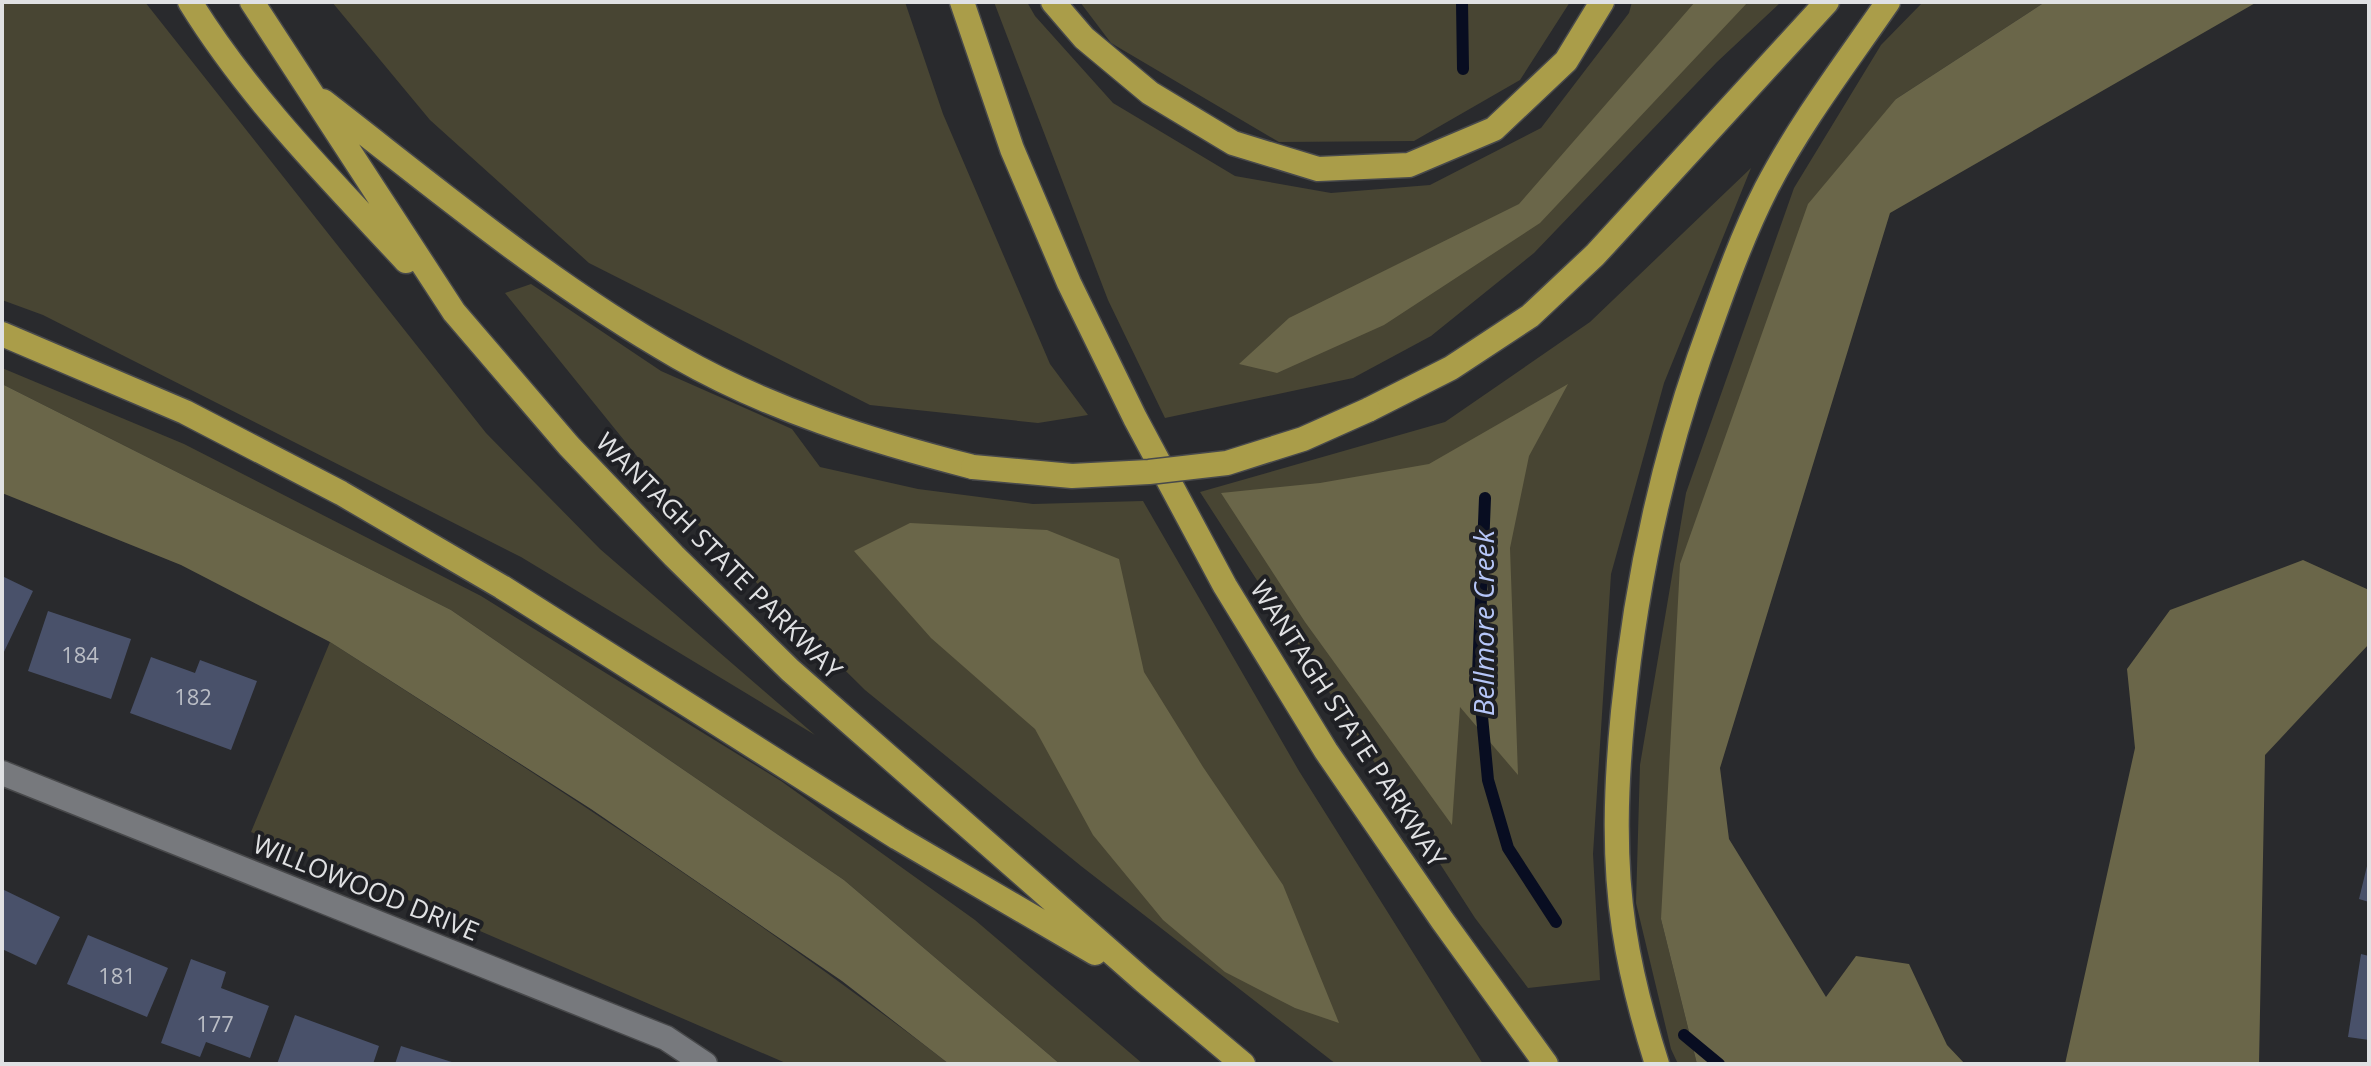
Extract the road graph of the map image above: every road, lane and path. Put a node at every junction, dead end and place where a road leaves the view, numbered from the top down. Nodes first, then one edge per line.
1 (190, 2) edge
2 (252, 2) edge
3 (962, 2) edge
4 (1053, 2) edge
5 (1602, 2) edge
6 (1827, 2) edge
7 (1888, 2) edge
8 (305, 87) junction
9 (454, 312) junction
10 (2, 334) edge
11 (2, 773) edge
12 (1144, 981) junction
13 (705, 1064) edge
14 (1243, 1064) edge
15 (1546, 1064) edge
16 (1657, 1064) edge

1 - 9 highway
2 - 8 highway, WANTAGH STATE PARKWAY
3 - 15 highway, WANTAGH STATE PARKWAY
4 - 5 highway
6 - 8 highway, bridge
7 - 16 highway
8 - 9 highway, WANTAGH STATE PARKWAY
9 - 12 highway, WANTAGH STATE PARKWAY
10 - 12 highway
11 - 13 street, WILLOWOOD DRIVE
12 - 14 highway, WANTAGH STATE PARKWAY

